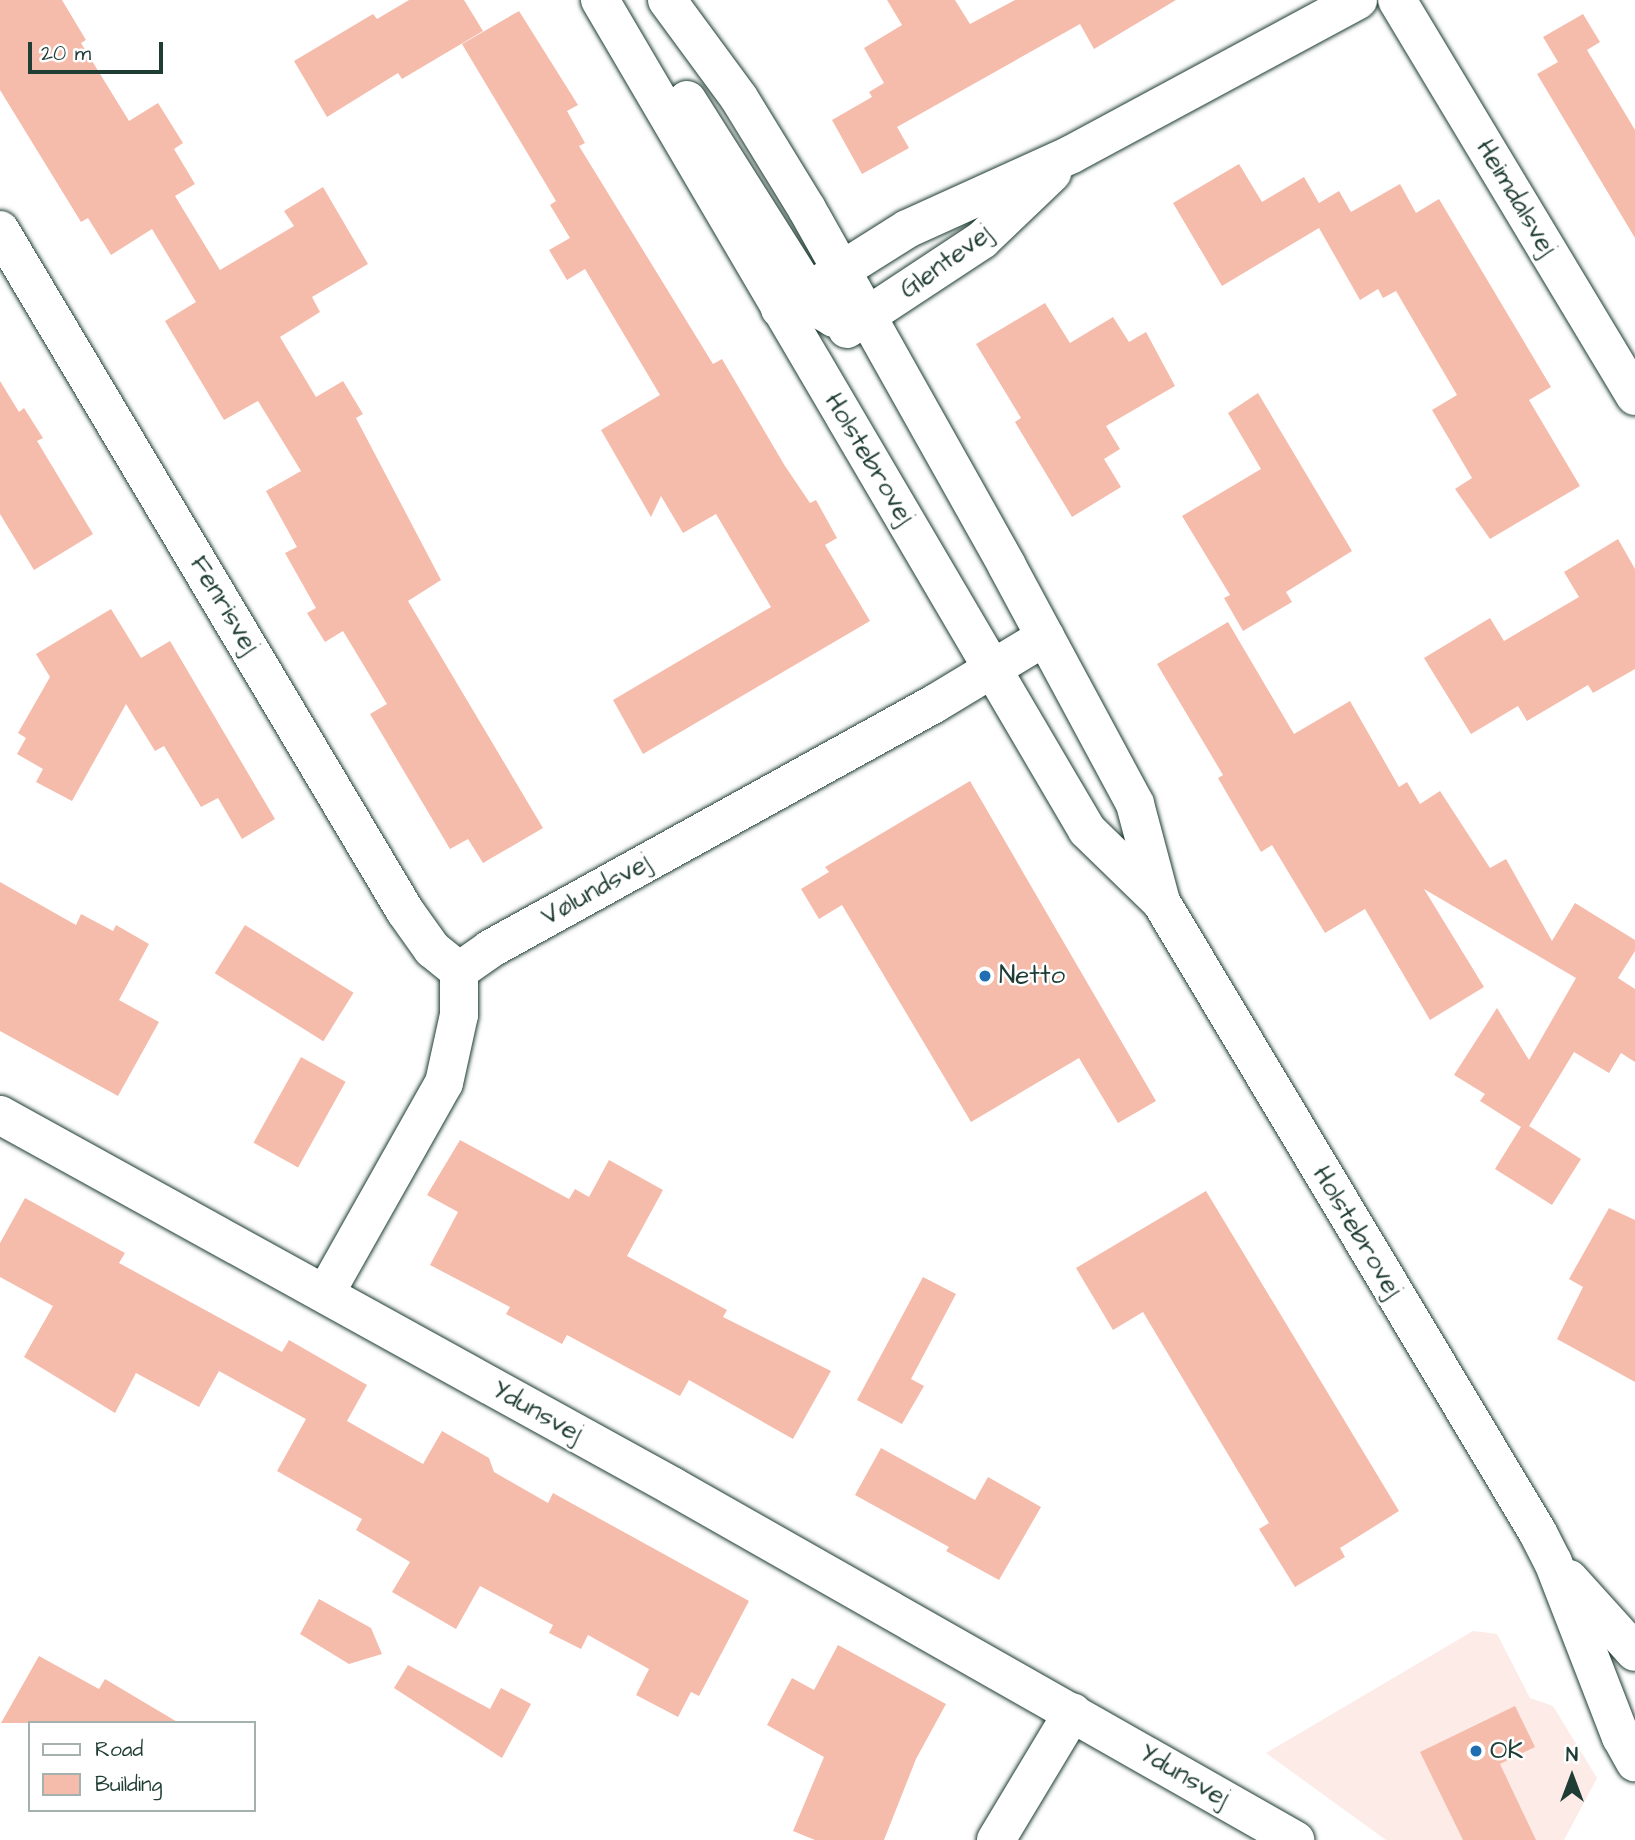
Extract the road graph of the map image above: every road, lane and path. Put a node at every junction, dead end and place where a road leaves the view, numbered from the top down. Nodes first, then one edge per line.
1 (667, 0) edge
2 (1358, 0) edge
3 (1397, 0) edge
4 (602, 3) edge
5 (1072, 154) junction
6 (0, 230) edge
7 (842, 270) junction
8 (793, 300) junction
9 (868, 316) junction
10 (807, 353) junction
11 (1635, 396) edge
12 (1045, 637) junction
13 (993, 670) junction
14 (1161, 902) junction
15 (459, 971) junction
16 (0, 1115) edge
17 (325, 1294) junction
18 (1553, 1562) junction
19 (1635, 1652) edge
20 (1073, 1712) junction
21 (1635, 1762) edge
22 (996, 1840) edge
23 (1295, 1840) edge

1 - 7 street, Holstebrovej
2 - 5 street, Glentevej
3 - 11 street, Heimdalsvej
4 - 8 street
5 - 7 street, Glentevej
5 - 9 street, Glentevej
6 - 15 street, Fenrisvej
7 - 8 street, Glentevej
7 - 9 street, Holstebrovej
8 - 9 street
8 - 10 street, Holstebrovej
9 - 10 street, Glentevej
9 - 12 street, Holstebrovej
10 - 13 street, Holstebrovej
12 - 13 street, Vølundsvej
12 - 14 street, Holstebrovej
13 - 14 street, Holstebrovej
13 - 15 street, Vølundsvej
14 - 18 street, Holstebrovej
15 - 17 street
16 - 17 street, Ydunsvej
17 - 20 street, Ydunsvej
18 - 19 street, Holstebrovej
18 - 21 street, Holstebrovej
20 - 22 street
20 - 23 street, Ydunsvej

